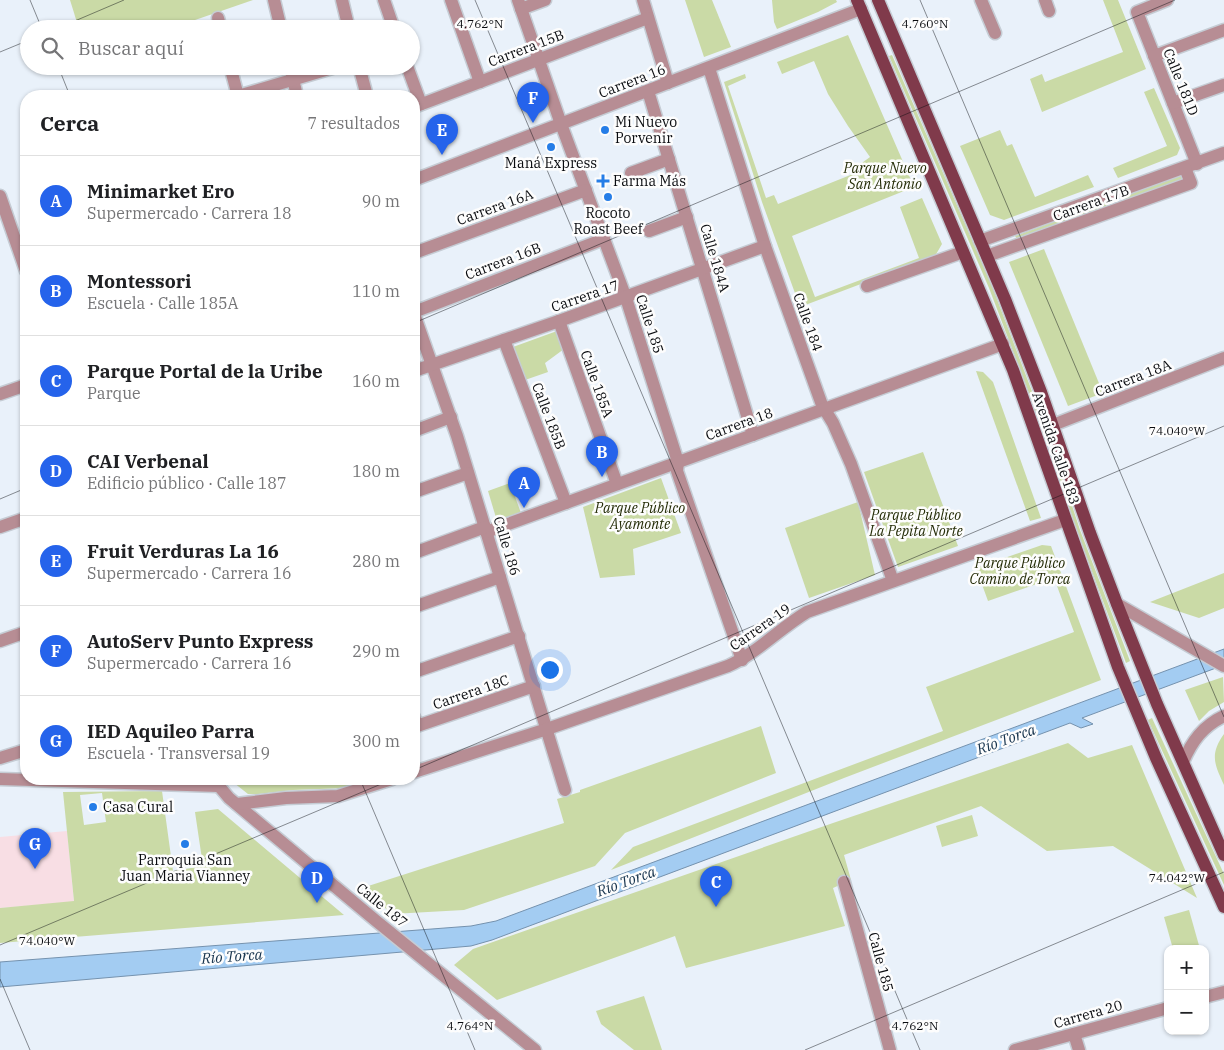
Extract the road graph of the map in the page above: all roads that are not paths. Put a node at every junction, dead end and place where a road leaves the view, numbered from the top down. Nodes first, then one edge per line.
1 (274, 0) edge
2 (342, 0) edge
3 (384, 0) edge
4 (451, 0) edge
5 (545, 0) edge
6 (643, 0) edge
7 (878, 0) edge
8 (981, 0) edge
9 (1167, 0) edge
10 (520, 4) edge
11 (859, 5) edge
12 (648, 18) junction
13 (279, 20) edge
14 (347, 20) edge
15 (391, 20) edge
16 (1224, 30) edge
17 (995, 33) dead end
18 (1154, 56) junction
19 (539, 59) junction
20 (709, 68) junction
21 (232, 75) edge
22 (292, 75) edge
23 (309, 75) edge
24 (361, 75) edge
25 (409, 75) edge
26 (293, 80) junction
27 (480, 82) junction
28 (668, 83) junction
29 (1224, 84) edge
30 (236, 90) edge
31 (259, 90) edge
32 (296, 90) edge
33 (365, 90) edge
34 (413, 90) edge
35 (648, 91) junction
36 (1172, 103) junction
37 (420, 105) edge
38 (562, 124) junction
39 (1224, 154) edge
40 (669, 159) junction
41 (1191, 166) junction
42 (631, 174) dead end
43 (420, 178) edge
44 (586, 190) junction
45 (1113, 194) junction
46 (0, 199) edge
47 (1119, 209) junction
48 (687, 217) junction
49 (649, 231) dead end
50 (604, 239) junction
51 (980, 241) junction
52 (765, 246) junction
53 (420, 251) edge
54 (963, 252) junction
55 (20, 254) edge
56 (987, 256) junction
57 (704, 270) junction
58 (867, 286) dead end
59 (626, 298) junction
60 (420, 311) edge
61 (559, 321) junction
62 (420, 330) edge
63 (504, 340) junction
64 (1002, 344) junction
65 (1224, 358) edge
66 (432, 365) junction
67 (420, 369) edge
68 (20, 387) edge
69 (0, 394) edge
70 (823, 409) junction
71 (451, 417) junction
72 (1053, 425) junction
73 (420, 429) edge
74 (753, 435) junction
75 (678, 462) junction
76 (468, 472) junction
77 (617, 484) junction
78 (420, 490) edge
79 (566, 503) junction
80 (20, 520) edge
81 (1065, 520) junction
82 (0, 527) edge
83 (486, 530) junction
84 (420, 551) edge
85 (500, 577) junction
86 (893, 581) junction
87 (1117, 604) junction
88 (420, 605) edge
89 (20, 634) edge
90 (519, 636) junction
91 (0, 641) edge
92 (742, 660) junction
93 (1224, 666) edge
94 (420, 670) edge
95 (534, 686) junction
96 (1224, 716) edge
97 (420, 720) edge
98 (547, 729) junction
99 (20, 752) edge
100 (0, 758) edge
101 (1183, 762) junction
102 (420, 770) edge
103 (0, 778) edge
104 (20, 778) edge
105 (219, 785) edge
106 (373, 785) edge
107 (565, 790) dead end
108 (276, 799) junction
109 (237, 804) junction
110 (263, 826) junction
111 (1224, 855) edge
112 (844, 882) dead end
113 (1224, 907) edge
114 (1224, 992) edge
115 (1209, 996) edge
116 (1164, 1009) edge
117 (1074, 1034) junction
118 (535, 1050) edge
119 (890, 1050) edge
120 (1015, 1050) edge
121 (1079, 1050) edge

1 - 13 street
2 - 14 street
3 - 15 street
4 - 27 street
5 - 10 street
6 - 12 street
7 - 51 main road, Avenida Calle 183
8 - 17 street
9 - 18 street, Calle 181D
10 - 19 street, Calle 185
11 - 20 street, Carrera 16
11 - 54 main road, Avenida Calle 183
12 - 19 street, Carrera 15B
12 - 28 street
16 - 18 street
18 - 36 street, Calle 181D
19 - 27 street, Carrera 15B
19 - 38 street, Calle 185
20 - 28 street, Carrera 16
20 - 52 street, Calle 184
21 - 30 street
22 - 26 street
23 - 26 street
24 - 33 street
25 - 34 street
26 - 31 street
26 - 32 street
27 - 37 street, Carrera 15B
28 - 35 street, Carrera 16
29 - 36 street
35 - 38 street, Carrera 16
35 - 40 street, Calle 184A
36 - 41 street, Calle 181D
38 - 43 street, Carrera 16
38 - 44 street, Calle 185
39 - 41 street, Carrera 17B
40 - 42 street
40 - 48 street, Calle 184A
41 - 45 street, Carrera 17B
41 - 47 street, Carrera 17B
44 - 50 street, Calle 185
44 - 53 street, Carrera 16A
45 - 47 street
45 - 51 street, Carrera 17B
46 - 55 street
47 - 56 street, Carrera 17B
48 - 49 street
48 - 57 street, Calle 184A
50 - 59 street, Calle 185
50 - 60 street, Carrera 16B
51 - 56 main road, Avenida Calle 183
52 - 57 street, Carrera 17
52 - 70 street, Calle 184
54 - 58 street
54 - 64 main road, Avenida Calle 183
56 - 72 main road, Avenida Calle 183
57 - 59 street, Carrera 17
57 - 74 street, Calle 184A
59 - 61 street, Carrera 17
59 - 75 street, Calle 185
61 - 63 street, Carrera 17
61 - 77 street, Calle 185A
62 - 66 street, Calle 186
63 - 66 street, Carrera 17
63 - 79 street, Calle 185B
64 - 70 street, Carrera 18
64 - 81 main road, Avenida Calle 183
65 - 72 street, Carrera 18A
66 - 67 street, Carrera 17
66 - 71 street, Calle 186
68 - 69 street
70 - 74 street, Carrera 18
70 - 86 street, Calle 184
71 - 73 street
71 - 76 street, Calle 186
72 - 87 main road, Avenida Calle 183
74 - 75 street, Carrera 18
75 - 77 street, Carrera 18
75 - 92 street, Calle 185
76 - 78 street
76 - 83 street, Calle 186
77 - 79 street, Carrera 18
79 - 83 street, Carrera 18
80 - 82 street
81 - 86 street, Carrera 19
81 - 113 main road, Avenida Calle 183
83 - 84 street, Carrera 18
83 - 85 street, Calle 186
85 - 88 street
85 - 90 street, Calle 186
86 - 92 street, Carrera 19
87 - 93 street
87 - 101 main road, Avenida Calle 183
89 - 91 street
90 - 94 street
90 - 95 street, Calle 186
92 - 98 street, Carrera 19
95 - 97 street, Carrera 18C
95 - 98 street, Calle 186
96 - 101 street
98 - 102 street, Carrera 19
98 - 107 street, Calle 186
99 - 100 street
101 - 111 main road, Avenida Calle 183
103 - 104 street
105 - 109 street, Calle 187
106 - 108 street
108 - 109 street
108 - 110 street
109 - 110 street, Calle 187
110 - 118 street, Calle 187
112 - 119 street, Calle 185
114 - 115 street
116 - 117 street, Carrera 20
117 - 120 street, Carrera 20
117 - 121 street

